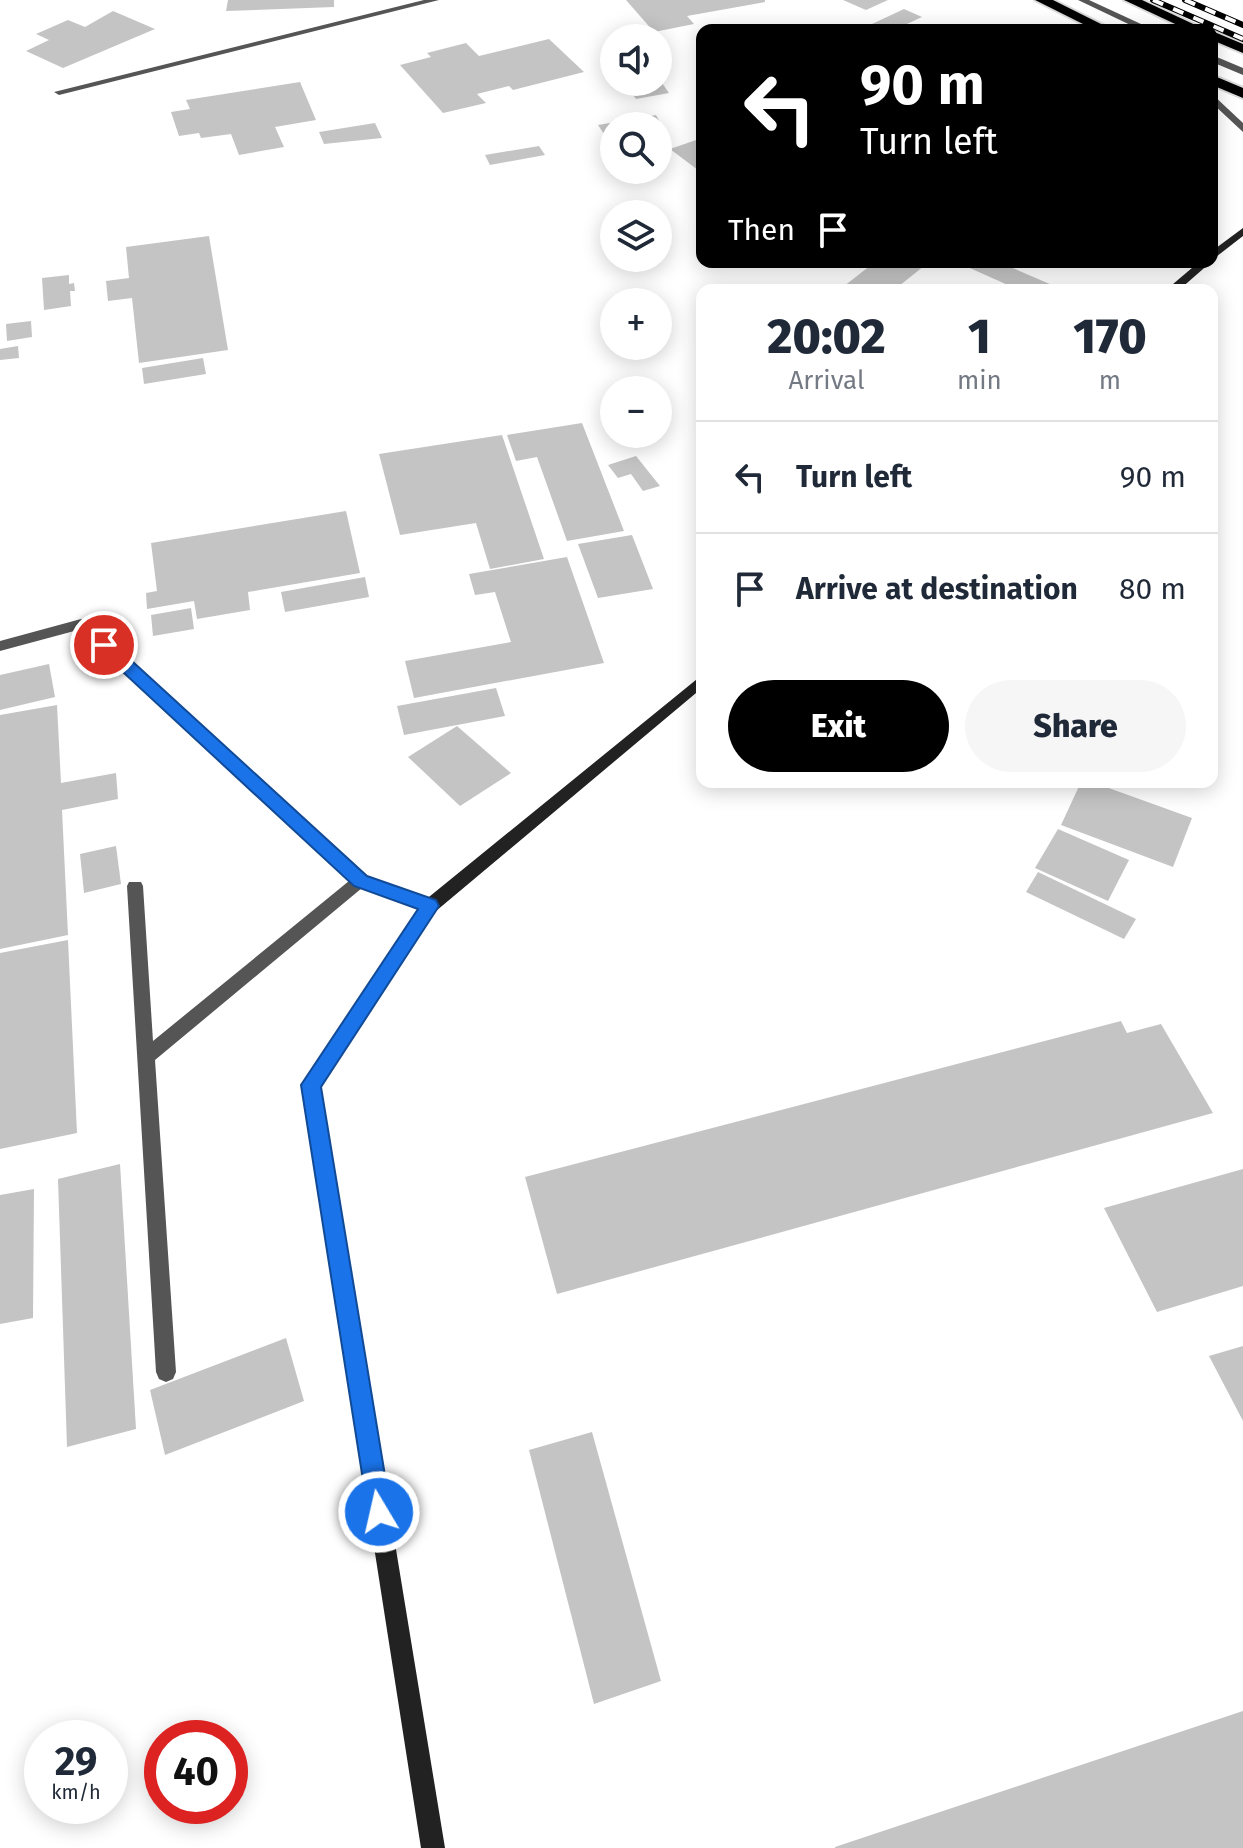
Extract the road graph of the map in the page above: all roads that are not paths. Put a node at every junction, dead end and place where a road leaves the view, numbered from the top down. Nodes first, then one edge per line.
1 (435, 0) edge
2 (1042, 0) edge
3 (1082, 0) edge
4 (1131, 0) edge
5 (1093, 24) edge
6 (1136, 24) edge
7 (1185, 24) edge
8 (1218, 38) edge
9 (1243, 49) edge
10 (1218, 61) edge
11 (1243, 72) edge
12 (1218, 82) edge
13 (59, 92) dead end
14 (1243, 94) edge
15 (1218, 103) edge
16 (1243, 129) edge
17 (1243, 231) edge
18 (1218, 252) edge
19 (1199, 268) edge
20 (1179, 284) edge
21 (0, 646) edge
22 (696, 685) edge
23 (360, 881) junction
24 (135, 886) dead end
25 (430, 906) junction
26 (147, 1056) junction
27 (166, 1372) dead end
28 (433, 1848) edge

1 - 13 street
2 - 5 highway
3 - 6 street
4 - 7 highway
8 - 9 highway
10 - 11 street
12 - 14 highway
15 - 16 street
17 - 18 street
19 - 20 street
21 - 23 street
22 - 25 street
23 - 25 street
23 - 26 street
24 - 26 street
25 - 28 street
26 - 27 street

